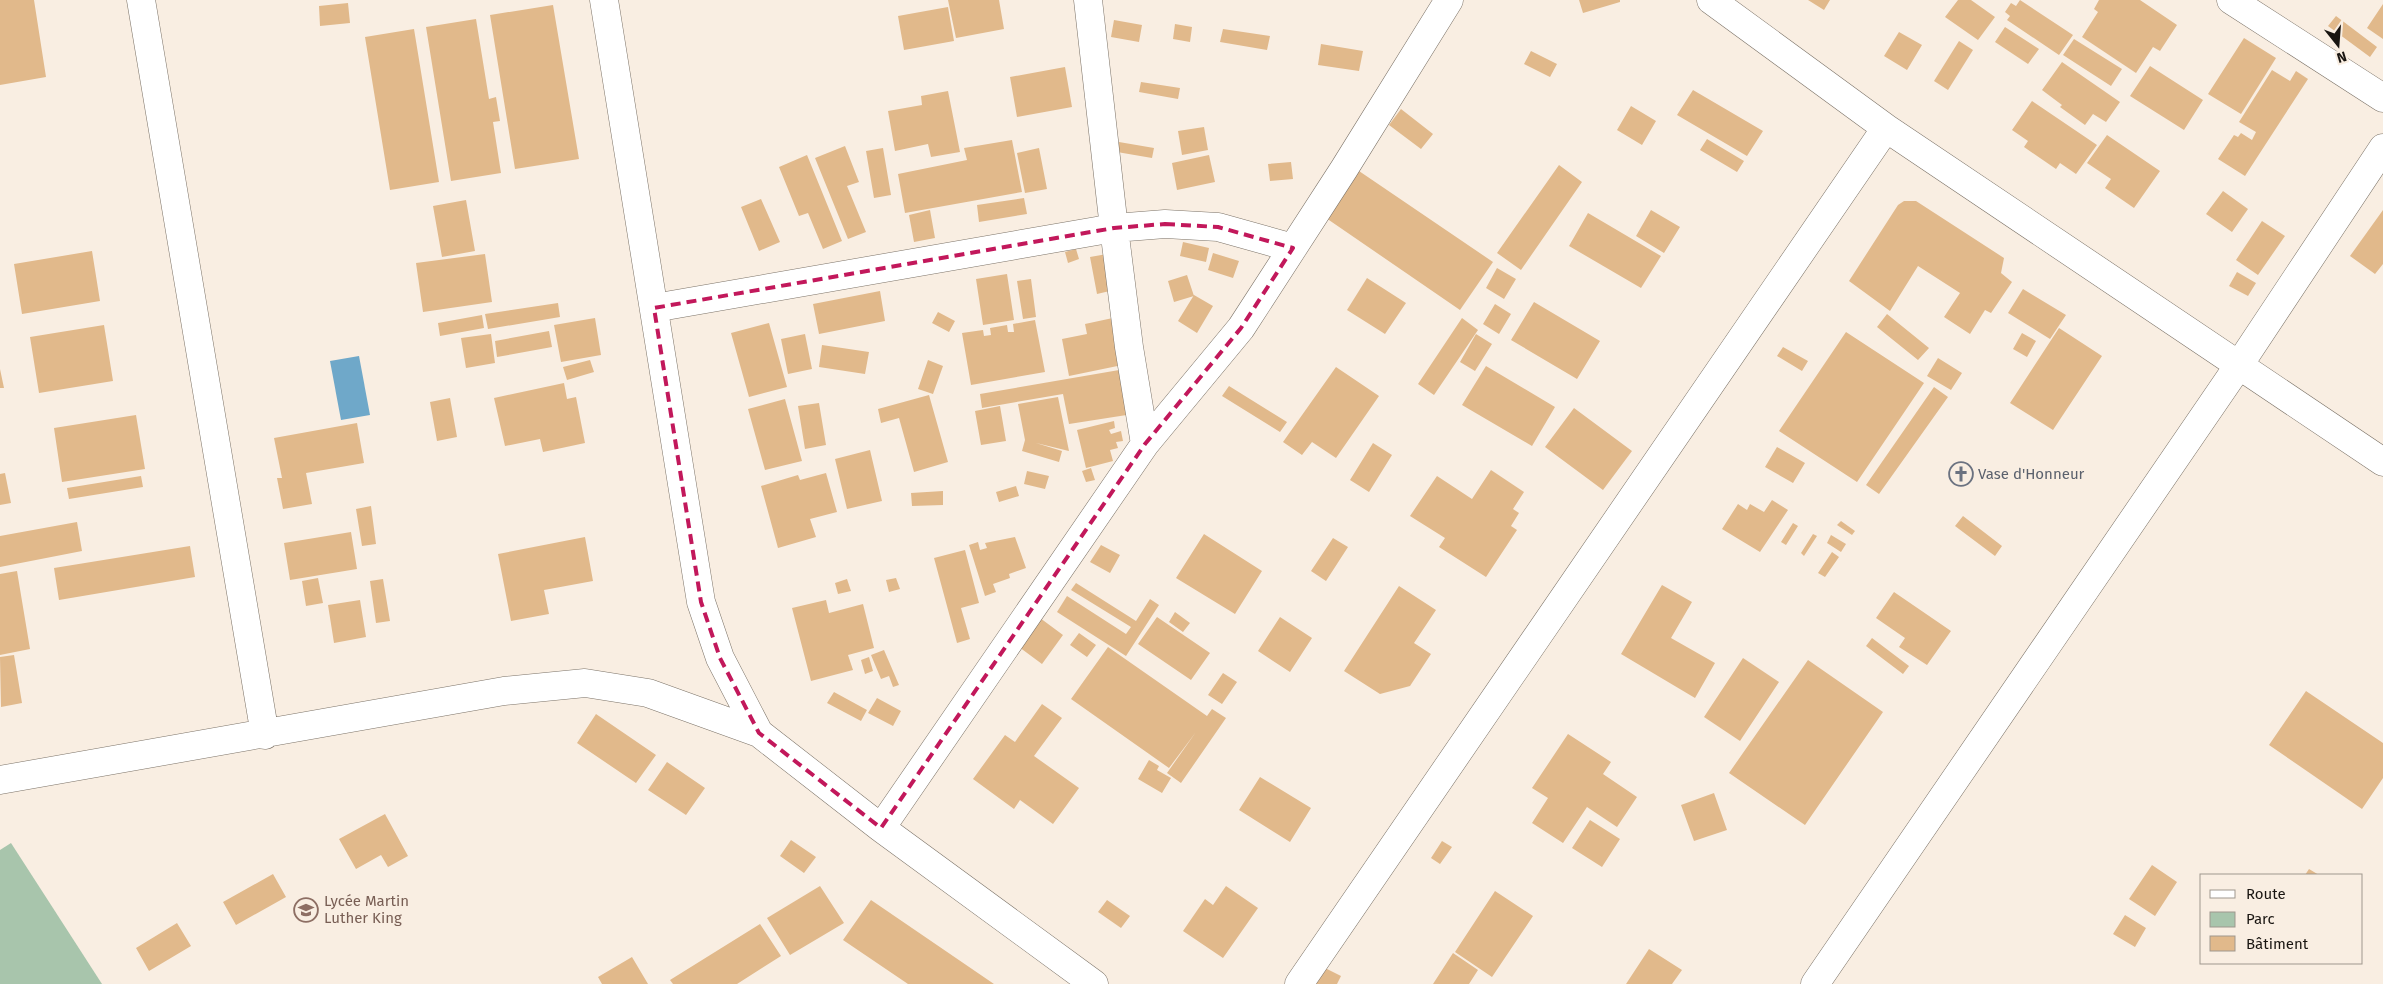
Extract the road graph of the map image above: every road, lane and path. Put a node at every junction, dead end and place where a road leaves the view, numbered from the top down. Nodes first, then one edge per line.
1 (141, 0) edge
2 (604, 0) edge
3 (1088, 0) edge
4 (1449, 0) edge
5 (1712, 0) edge
6 (2231, 0) edge
7 (2383, 98) edge
8 (1886, 128) junction
9 (2383, 148) edge
10 (1114, 228) junction
11 (1293, 248) junction
12 (654, 308) junction
13 (2239, 365) junction
14 (1145, 444) junction
15 (2383, 462) edge
16 (759, 733) junction
17 (265, 735) junction
18 (0, 780) edge
19 (881, 828) junction
20 (1094, 984) edge
21 (1299, 984) edge
22 (1815, 984) edge

1 - 17 street
2 - 12 street
3 - 10 street
4 - 11 street
5 - 8 street
6 - 7 street
8 - 13 street
8 - 21 street
9 - 13 street
10 - 11 street
10 - 12 street
10 - 14 street
11 - 14 street
12 - 16 street
13 - 15 street
13 - 22 street
14 - 19 street
16 - 17 street
16 - 19 street
17 - 18 street
19 - 20 street

